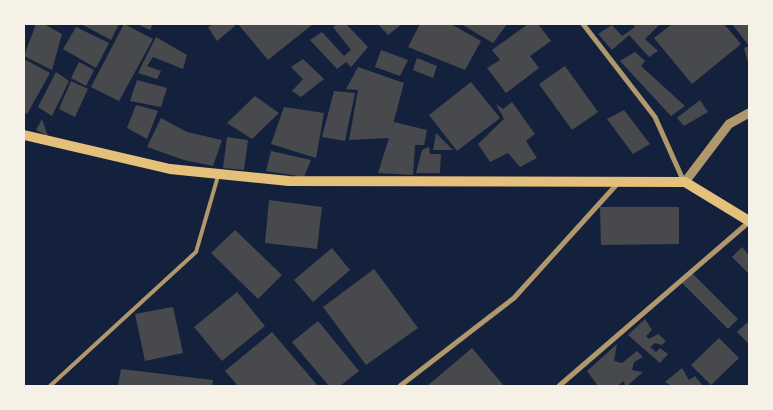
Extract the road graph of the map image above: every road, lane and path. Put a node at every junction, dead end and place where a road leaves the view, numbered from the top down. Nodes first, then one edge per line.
1 (583, 24) edge
2 (749, 113) edge
3 (24, 135) edge
4 (218, 174) junction
5 (685, 182) junction
6 (618, 183) junction
7 (749, 221) edge
8 (50, 386) edge
9 (400, 386) edge
10 (559, 386) edge

1 - 5 street
2 - 5 street
3 - 4 main road
4 - 6 main road
4 - 8 lane
5 - 6 main road
5 - 7 main road
6 - 9 street
7 - 10 street

